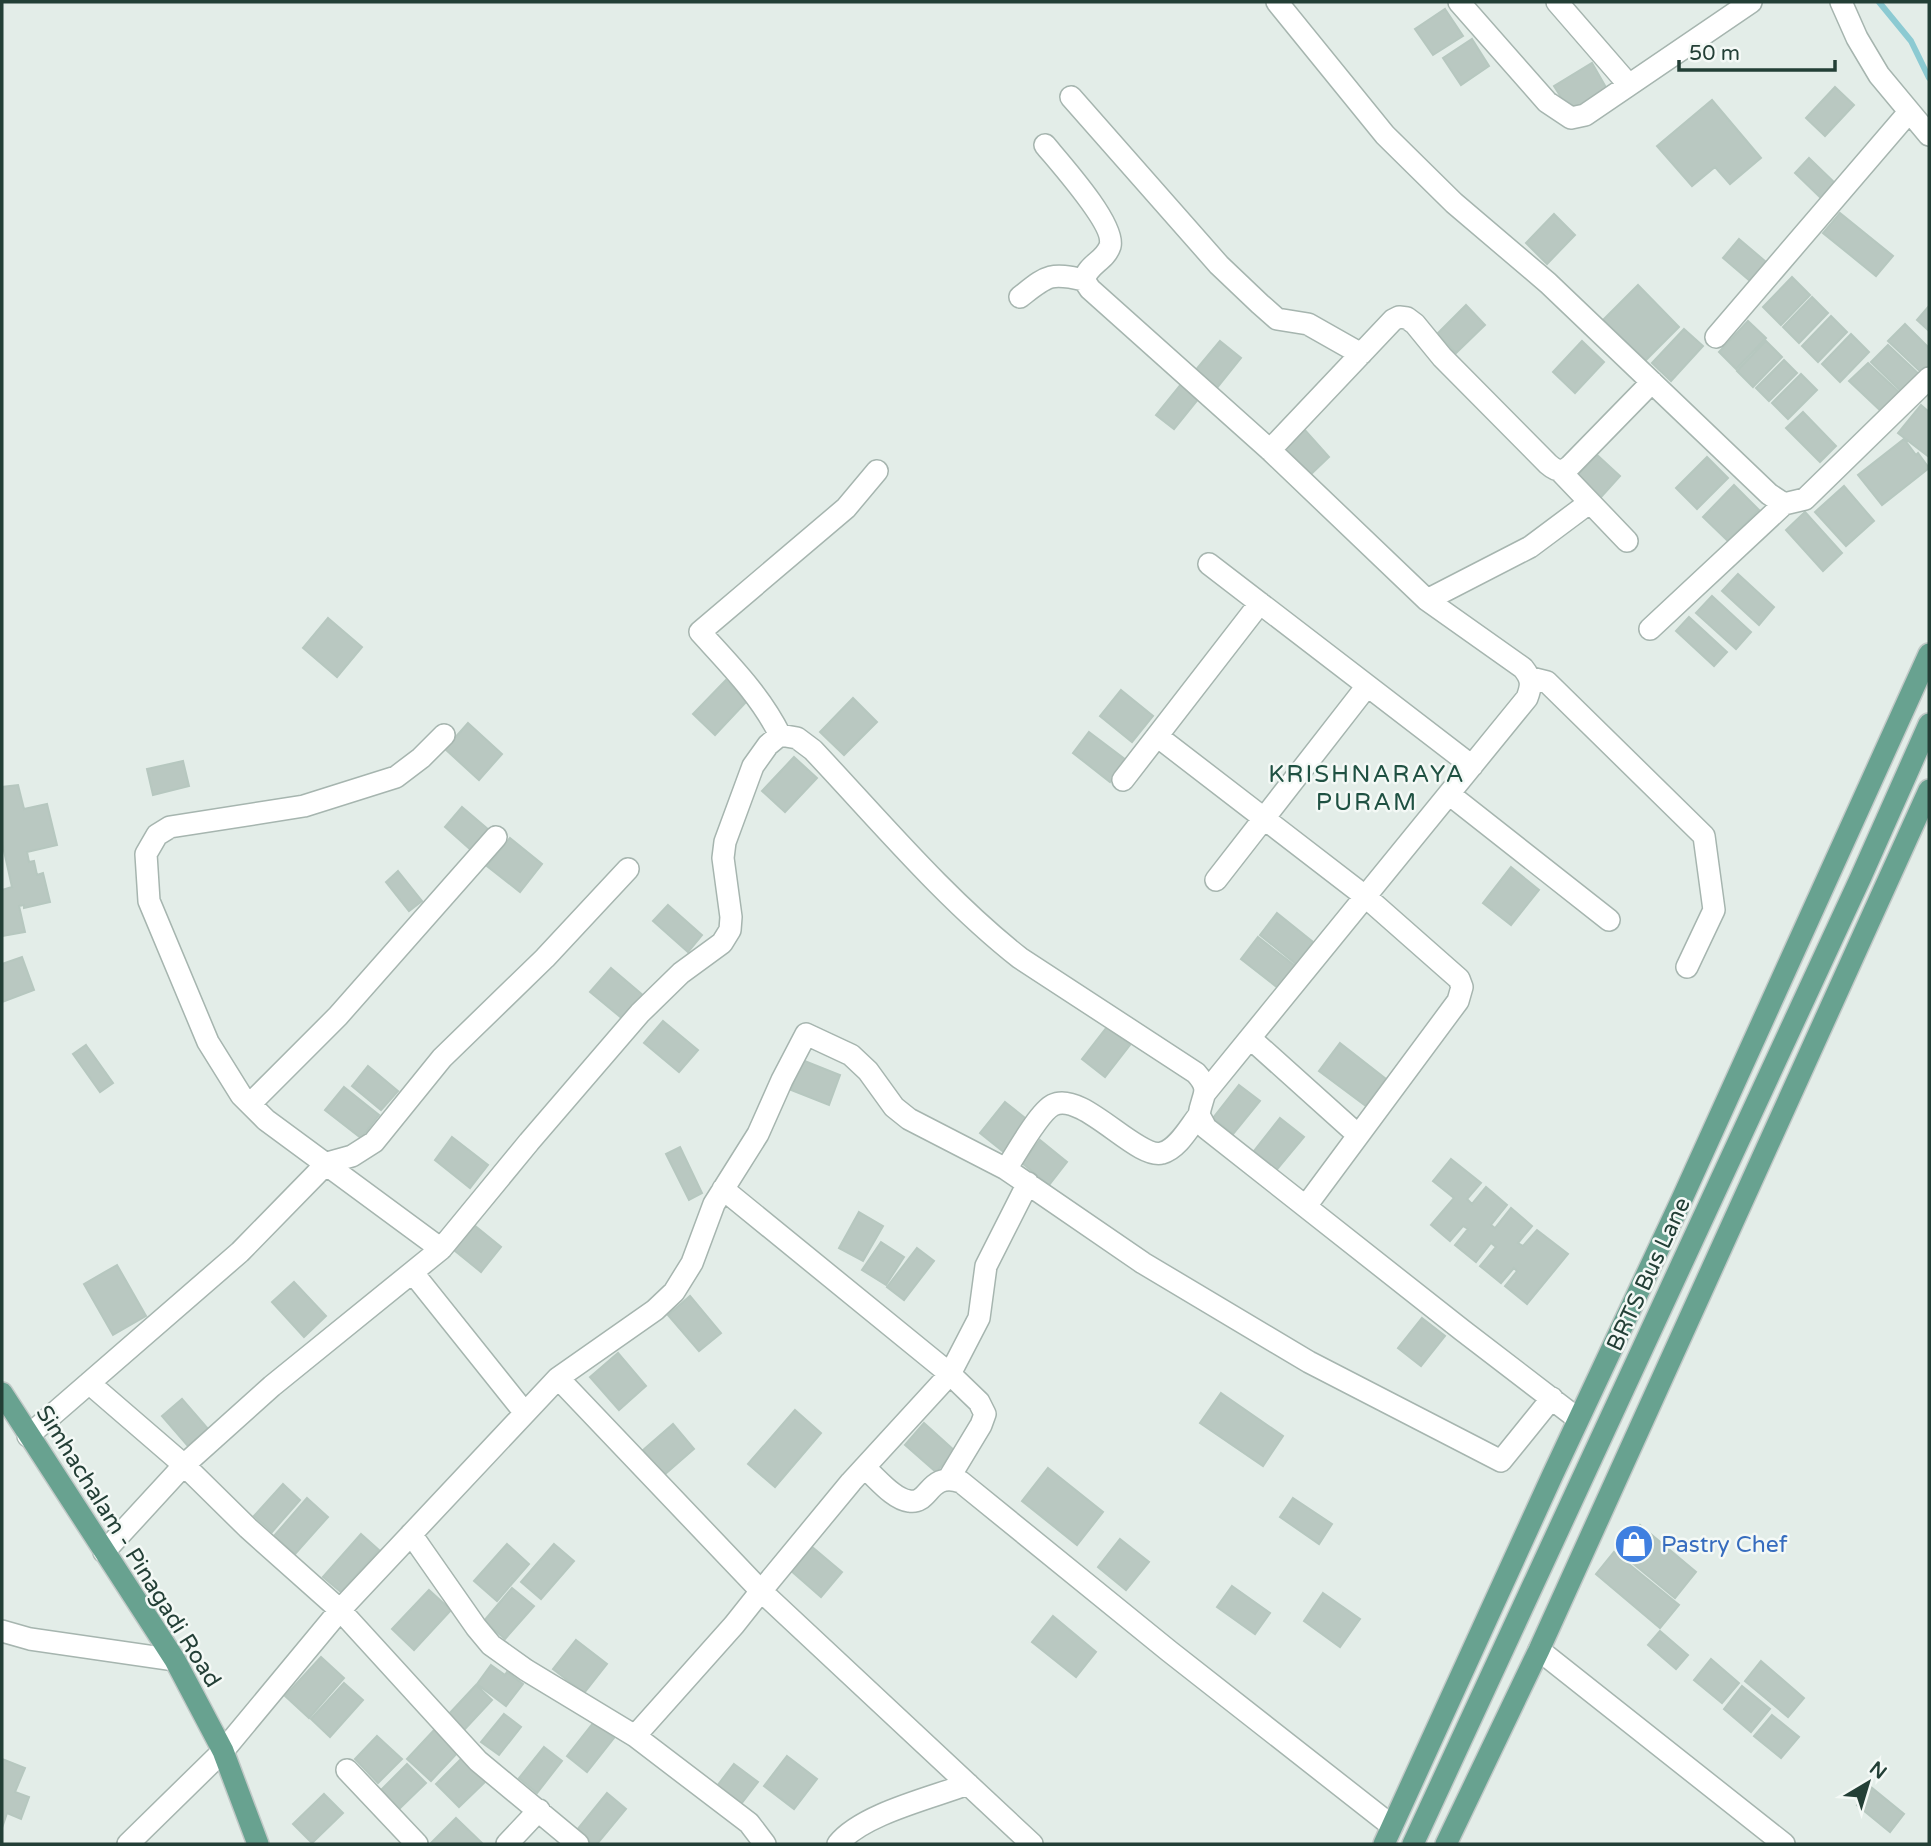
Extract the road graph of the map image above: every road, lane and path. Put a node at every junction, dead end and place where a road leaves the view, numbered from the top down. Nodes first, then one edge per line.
1 (1277, 2) edge
2 (1459, 2) edge
3 (1557, 2) edge
4 (1751, 2) edge
5 (1841, 2) edge
6 (1629, 85) junction
7 (1071, 97) dead end
8 (1909, 112) junction
9 (1929, 135) edge
10 (1045, 145) dead end
11 (1084, 280) junction
12 (1020, 297) dead end
13 (1716, 337) dead end
14 (1361, 354) junction
15 (1929, 379) edge
16 (1652, 382) junction
17 (1270, 450) junction
18 (877, 471) dead end
19 (1560, 471) junction
20 (1589, 503) junction
21 (1784, 504) junction
22 (1627, 541) dead end
23 (1209, 564) dead end
24 (1427, 600) junction
25 (1260, 603) junction
26 (1650, 629) dead end
27 (1929, 654) edge
28 (1531, 678) junction
29 (1367, 686) junction
30 (1929, 724) edge
31 (444, 735) dead end
32 (780, 735) junction
33 (1157, 736) junction
34 (1472, 766) junction
35 (1123, 780) dead end
36 (1929, 790) edge
37 (1449, 794) junction
38 (1264, 818) junction
39 (496, 837) dead end
40 (628, 869) dead end
41 (1216, 880) dead end
42 (1366, 897) junction
43 (1609, 920) dead end
44 (1687, 967) dead end
45 (1250, 1038) junction
46 (1206, 1092) junction
47 (250, 1104) junction
48 (1199, 1115) junction
49 (1358, 1135) junction
50 (327, 1163) junction
51 (1006, 1169) junction
52 (1028, 1183) junction
53 (723, 1189) junction
54 (1306, 1206) junction
55 (441, 1249) junction
56 (412, 1273) junction
57 (950, 1374) junction
58 (558, 1378) junction
59 (89, 1383) junction
60 (2, 1393) edge
61 (1552, 1398) junction
62 (525, 1413) junction
63 (1578, 1419) junction
64 (28, 1436) junction
65 (184, 1465) junction
66 (865, 1468) junction
67 (949, 1478) junction
68 (411, 1534) junction
69 (104, 1552) junction
70 (761, 1591) junction
71 (340, 1610) junction
72 (2, 1632) edge
73 (1539, 1650) junction
74 (175, 1660) junction
75 (635, 1736) junction
76 (223, 1751) junction
77 (347, 1770) dead end
78 (968, 1784) junction
79 (540, 1810) junction
80 (1388, 1835) edge
81 (128, 1844) edge
82 (258, 1844) edge
83 (417, 1844) edge
84 (507, 1844) edge
85 (578, 1844) edge
86 (765, 1844) edge
87 (838, 1844) edge
88 (1032, 1844) edge
89 (1413, 1844) edge
90 (1446, 1844) edge
91 (1784, 1844) edge

1 - 16 street
2 - 6 street
3 - 6 street
4 - 6 street
5 - 8 street
7 - 14 street
8 - 9 street
8 - 13 street
10 - 11 street
11 - 12 street
11 - 17 street
14 - 17 street
14 - 19 street
15 - 21 street
16 - 19 street
16 - 21 street
17 - 24 street
18 - 32 street
19 - 20 street
20 - 22 street
20 - 24 street
21 - 26 street
23 - 25 street
24 - 28 street
25 - 29 street
25 - 33 street
27 - 63 main road
28 - 34 street
28 - 44 street
29 - 34 street
29 - 38 street
30 - 89 main road, BRTS Bus Lane
31 - 47 street
32 - 46 street
32 - 55 street
33 - 35 street
33 - 38 street
34 - 37 street
36 - 73 main road
37 - 42 street
37 - 43 street
38 - 41 street
38 - 42 street
39 - 47 street
40 - 50 street
42 - 45 street
42 - 49 street
45 - 46 street
45 - 49 street
46 - 48 street
47 - 50 street
48 - 51 street
48 - 54 street
49 - 54 street
50 - 55 street
50 - 59 street
51 - 52 street
51 - 53 street
52 - 57 street
52 - 61 street
53 - 57 street
53 - 58 street
54 - 61 street
55 - 56 street
56 - 62 street
56 - 65 street
57 - 66 street
57 - 67 street
58 - 62 street
58 - 70 street
59 - 64 street
59 - 65 street
60 - 64 main road, Simhachalam - Pinagadi Road
61 - 63 street
62 - 68 street
63 - 80 main road
64 - 69 main road, Simhachalam - Pinagadi Road
65 - 69 street
65 - 71 street
66 - 67 street
66 - 70 street
67 - 80 street
68 - 71 street
68 - 75 street
69 - 74 main road, Simhachalam - Pinagadi Road
70 - 75 street
70 - 78 street
71 - 76 street
71 - 79 street
72 - 74 street
73 - 90 main road
73 - 91 street
74 - 76 main road, Simhachalam - Pinagadi Road
75 - 86 street
76 - 81 street
76 - 82 main road, Simhachalam - Pinagadi Road
77 - 83 street
78 - 87 street
78 - 88 street
79 - 84 street
79 - 85 street

